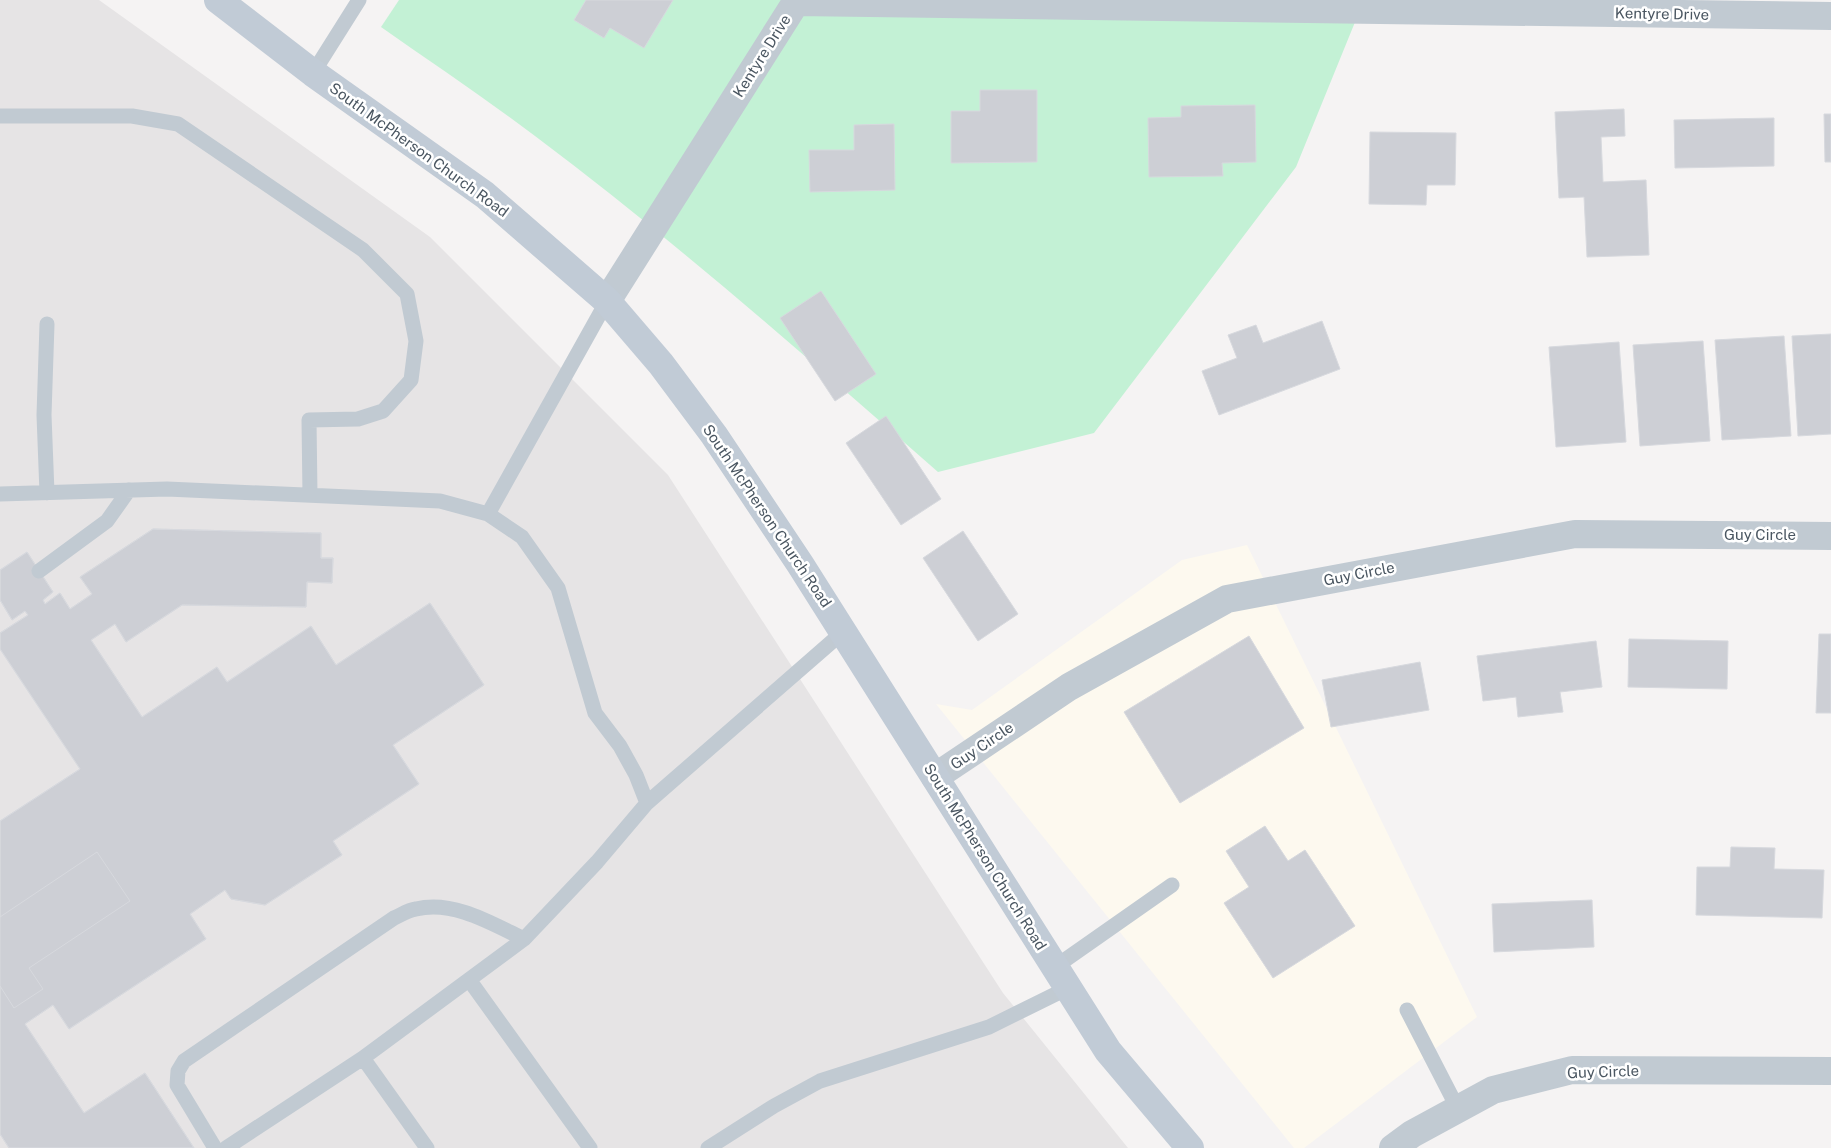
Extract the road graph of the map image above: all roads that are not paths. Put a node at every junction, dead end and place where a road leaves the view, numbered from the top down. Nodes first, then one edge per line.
1 (218, 0) edge
2 (359, 0) edge
3 (1831, 16) edge
4 (313, 73) junction
5 (0, 116) edge
6 (607, 301) junction
7 (47, 324) dead end
8 (129, 490) junction
9 (46, 493) junction
10 (0, 494) edge
11 (310, 496) junction
12 (488, 514) junction
13 (1831, 536) edge
14 (39, 571) dead end
15 (843, 632) junction
16 (935, 778) junction
17 (647, 803) junction
18 (1172, 885) dead end
19 (524, 939) junction
20 (1062, 978) junction
21 (470, 981) junction
22 (1407, 1010) dead end
23 (363, 1058) junction
24 (1831, 1071) edge
25 (1458, 1109) junction
26 (216, 1148) edge
27 (226, 1148) edge
28 (427, 1148) edge
29 (590, 1148) edge
30 (708, 1148) edge
31 (1190, 1148) edge
32 (1393, 1148) edge

1 - 4 main road, South McPherson Church Road
2 - 4 lane
3 - 6 street, Kentyre Drive
4 - 6 main road, South McPherson Church Road
5 - 11 lane
6 - 12 lane
6 - 15 main road, South McPherson Church Road
7 - 9 lane
8 - 9 lane
8 - 11 lane
8 - 14 lane
9 - 10 lane
11 - 12 lane
12 - 17 lane
13 - 16 street, Guy Circle
15 - 16 main road, South McPherson Church Road
15 - 17 lane
16 - 20 main road, South McPherson Church Road
17 - 19 lane
18 - 20 lane
19 - 21 lane
19 - 26 lane
20 - 30 lane
20 - 31 main road, South McPherson Church Road
21 - 23 lane
21 - 29 lane
22 - 25 lane
23 - 27 lane
23 - 28 lane
24 - 25 street, Guy Circle
25 - 32 street, Guy Circle

